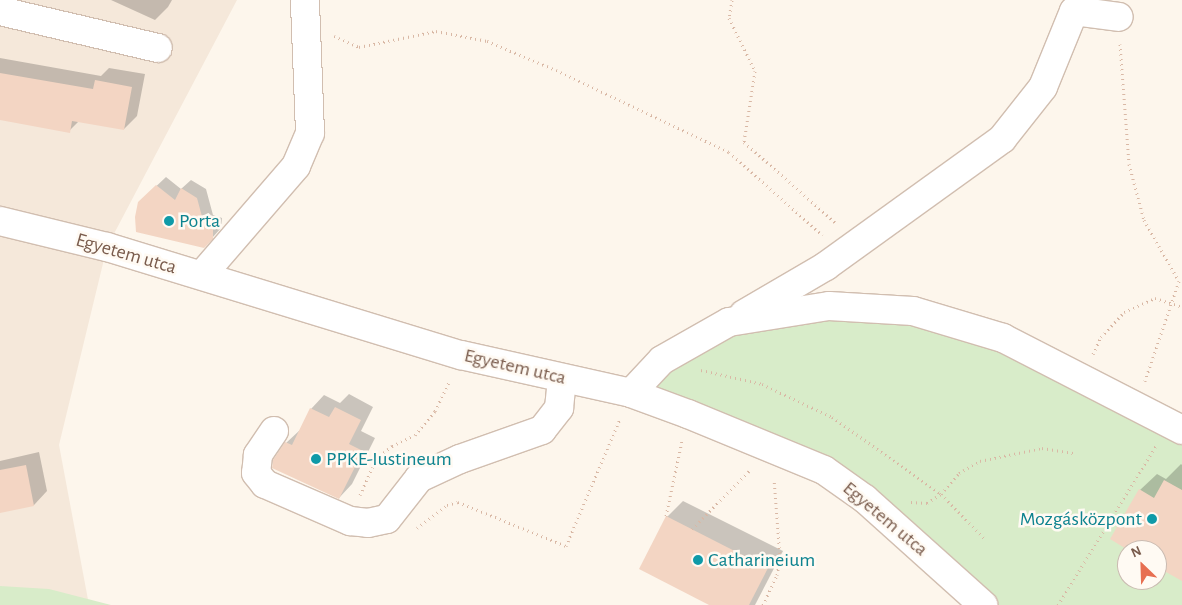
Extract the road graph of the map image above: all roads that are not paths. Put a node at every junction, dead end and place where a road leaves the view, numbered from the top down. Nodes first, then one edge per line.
1 (305, 0) edge
2 (42, 9) edge
3 (0, 11) edge
4 (1119, 17) road end
5 (158, 48) dead end
6 (0, 221) edge
7 (202, 275) junction
8 (729, 322) junction
9 (562, 378) junction
10 (631, 393) junction
11 (1176, 427) edge
12 (274, 431) dead end
13 (984, 605) edge

1 - 7 street
2 - 3 street
2 - 5 street
4 - 8 street
6 - 7 street, Egyetem utca
7 - 9 street, Egyetem utca
8 - 10 street
8 - 11 street
9 - 10 street, Egyetem utca
9 - 12 street
10 - 13 street, Egyetem utca

